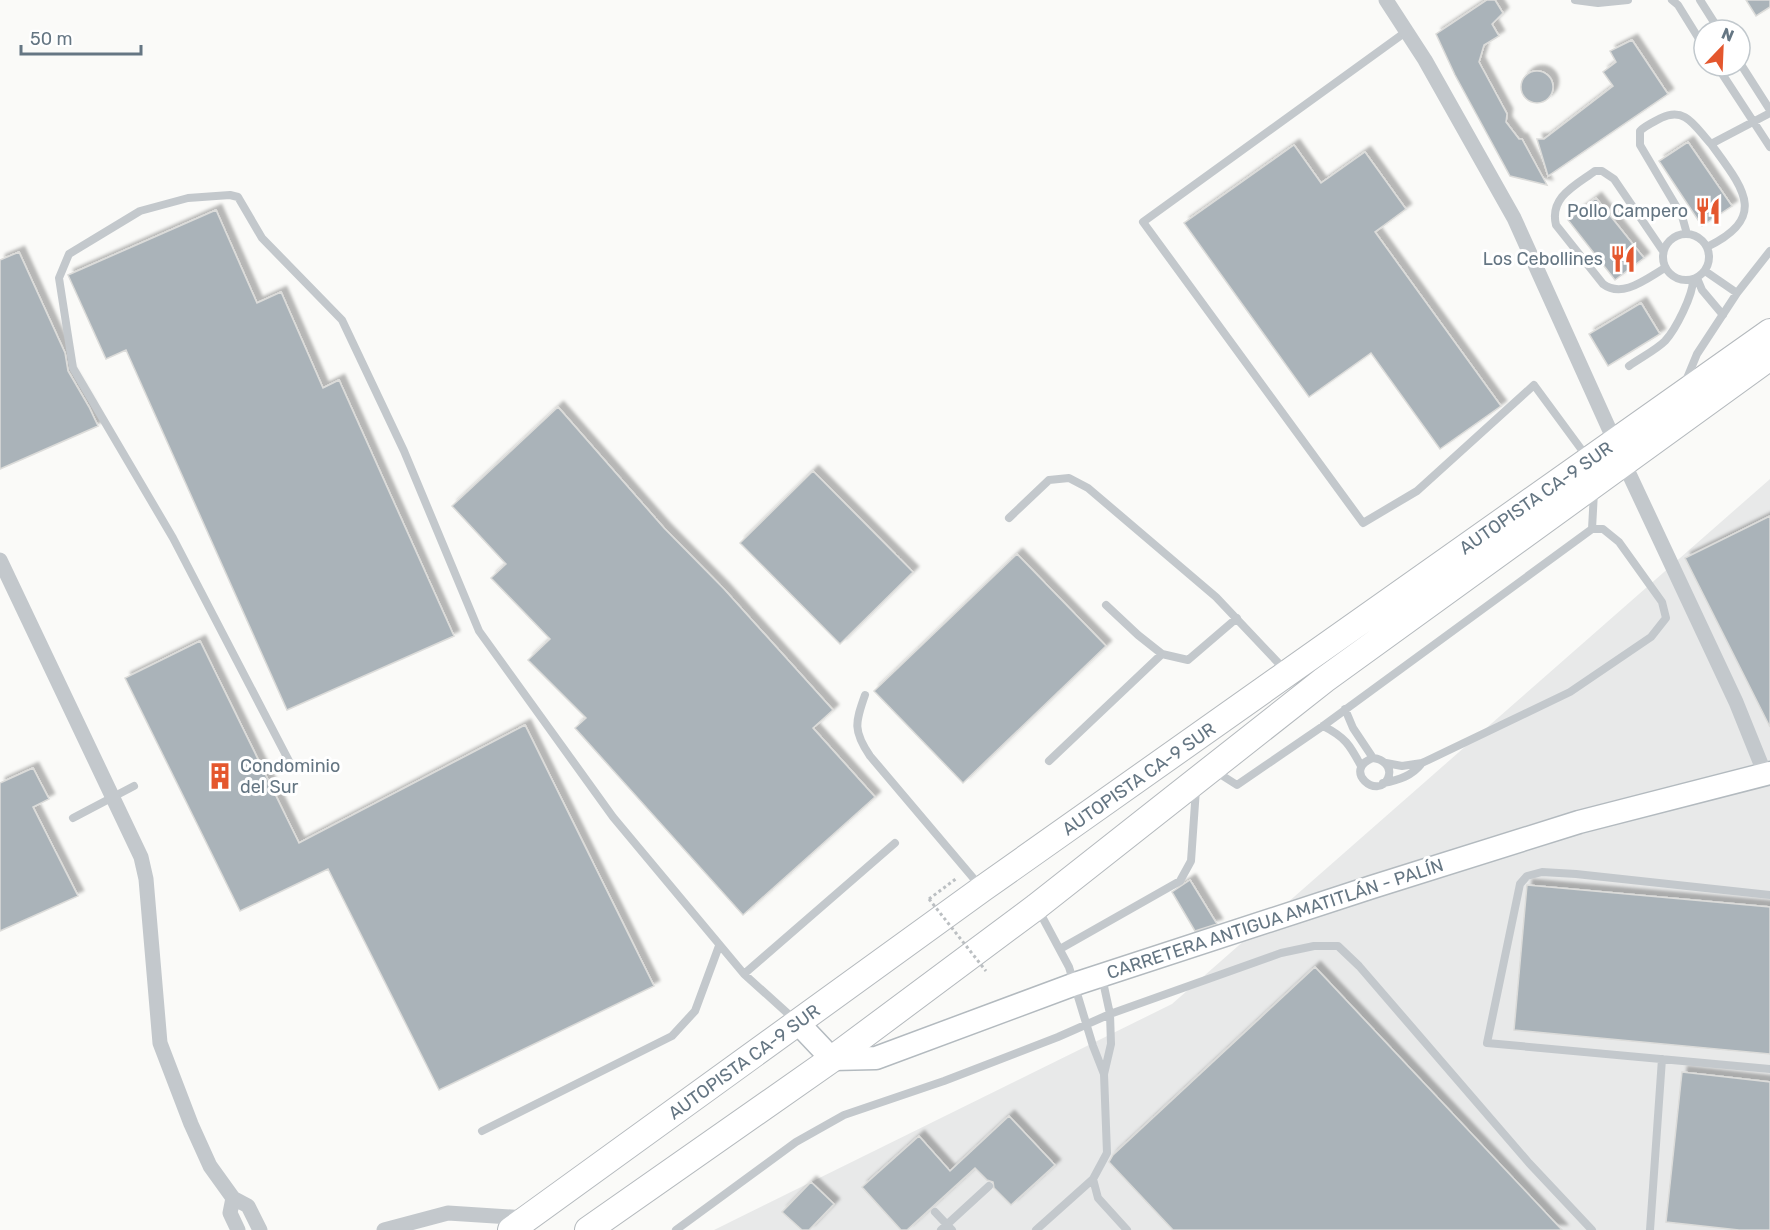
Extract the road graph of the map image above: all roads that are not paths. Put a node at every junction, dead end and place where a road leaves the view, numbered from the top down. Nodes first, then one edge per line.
1 (1386, 0) edge
2 (1575, 0) edge
3 (1628, 0) edge
4 (1672, 0) edge
5 (1700, 0) edge
6 (1711, 18) edge
7 (1692, 28) edge
8 (1407, 32) junction
9 (1725, 78) edge
10 (1749, 78) edge
11 (1770, 112) edge
12 (1754, 123) junction
13 (1711, 144) junction
14 (1770, 147) edge
15 (1687, 234) junction
16 (1707, 247) junction
17 (1663, 251) junction
18 (1768, 255) edge
19 (1665, 268) junction
20 (1705, 271) junction
21 (1695, 279) junction
22 (1737, 293) junction
23 (1723, 315) junction
24 (1770, 332) edge
25 (1770, 357) edge
26 (1629, 366) dead end
27 (1680, 396) junction
28 (1619, 452) junction
29 (1592, 471) junction
30 (1009, 518) dead end
31 (1592, 529) junction
32 (0, 560) edge
33 (1106, 605) dead end
34 (1237, 618) junction
35 (1162, 654) junction
36 (1288, 673) junction
37 (865, 695) dead end
38 (1345, 709) junction
39 (1323, 726) junction
40 (1372, 758) junction
41 (289, 761) dead end
42 (1049, 761) dead end
43 (1422, 763) junction
44 (1386, 764) junction
45 (1361, 766) junction
46 (1768, 774) edge
47 (1204, 775) junction
48 (1383, 783) junction
49 (134, 786) dead end
50 (113, 797) junction
51 (73, 818) dead end
52 (895, 843) dead end
53 (982, 889) junction
54 (1770, 895) edge
55 (1036, 907) junction
56 (719, 946) junction
57 (1060, 949) junction
58 (744, 974) junction
59 (1101, 975) junction
60 (1075, 984) junction
61 (1110, 1014) junction
62 (798, 1023) junction
63 (1086, 1023) junction
64 (832, 1059) junction
65 (1662, 1059) junction
66 (1770, 1069) edge
67 (1104, 1074) junction
68 (482, 1131) dead end
69 (1093, 1179) junction
70 (989, 1186) dead end
71 (233, 1198) junction
72 (935, 1212) dead end
73 (519, 1224) edge
74 (947, 1228) edge
75 (238, 1230) edge
76 (260, 1230) edge
77 (384, 1230) edge
78 (588, 1230) edge
79 (676, 1230) edge
80 (1036, 1230) edge
81 (1127, 1230) edge
82 (1592, 1230) edge
83 (1650, 1230) edge

1 - 8 street
2 - 3 lane
4 - 7 lane
5 - 6 lane
8 - 28 street
8 - 29 lane
9 - 12 lane
10 - 11 lane
11 - 12 lane
12 - 13 lane
12 - 14 lane
13 - 15 lane
13 - 16 lane
15 - 16 lane
15 - 17 lane
16 - 20 lane
17 - 19 lane
17 - 19 lane
18 - 22 lane
19 - 21 lane
20 - 21 lane
20 - 22 lane
21 - 23 lane
21 - 26 lane
22 - 23 lane
23 - 27 lane
24 - 27 highway, AUTOPISTA CA-9 SUR
25 - 28 highway, AUTOPISTA CA-9 SUR
27 - 28 highway, AUTOPISTA CA-9 SUR
28 - 29 highway, AUTOPISTA CA-9 SUR
28 - 46 street
29 - 31 lane
29 - 36 highway, AUTOPISTA CA-9 SUR
29 - 47 highway, AUTOPISTA CA-9 SUR
30 - 34 lane
31 - 38 lane
31 - 43 lane
32 - 50 street
33 - 35 lane
34 - 35 lane
34 - 36 lane
35 - 42 lane
36 - 53 highway, AUTOPISTA CA-9 SUR
37 - 53 lane
38 - 39 lane
38 - 40 lane
39 - 45 lane
39 - 47 lane
40 - 44 lane
40 - 45 lane
41 - 56 lane
43 - 44 lane
43 - 48 lane
44 - 48 lane
45 - 48 lane
46 - 59 main road, CARRETERA ANTIGUA AMATITLÁN - PALÍN
47 - 55 highway, AUTOPISTA CA-9 SUR
47 - 57 lane
49 - 50 lane
50 - 51 lane
50 - 71 street
52 - 58 lane
53 - 62 highway, AUTOPISTA CA-9 SUR
54 - 65 lane
55 - 57 lane
55 - 64 highway, AUTOPISTA CA-9 SUR
56 - 58 lane
56 - 68 lane
57 - 60 lane
58 - 62 lane
59 - 60 main road, CARRETERA ANTIGUA AMATITLÁN - PALÍN
59 - 61 lane
60 - 63 lane
60 - 64 main road, CARRETERA ANTIGUA AMATITLÁN - PALÍN
61 - 63 lane
61 - 67 lane
61 - 82 lane
62 - 64 main road
62 - 73 highway, AUTOPISTA CA-9 SUR
63 - 67 lane
63 - 79 lane
64 - 78 highway, AUTOPISTA CA-9 SUR
65 - 66 lane
65 - 83 lane
67 - 69 lane
69 - 80 lane
69 - 81 lane
70 - 74 lane
71 - 75 street
71 - 76 street
72 - 74 lane
73 - 77 street

